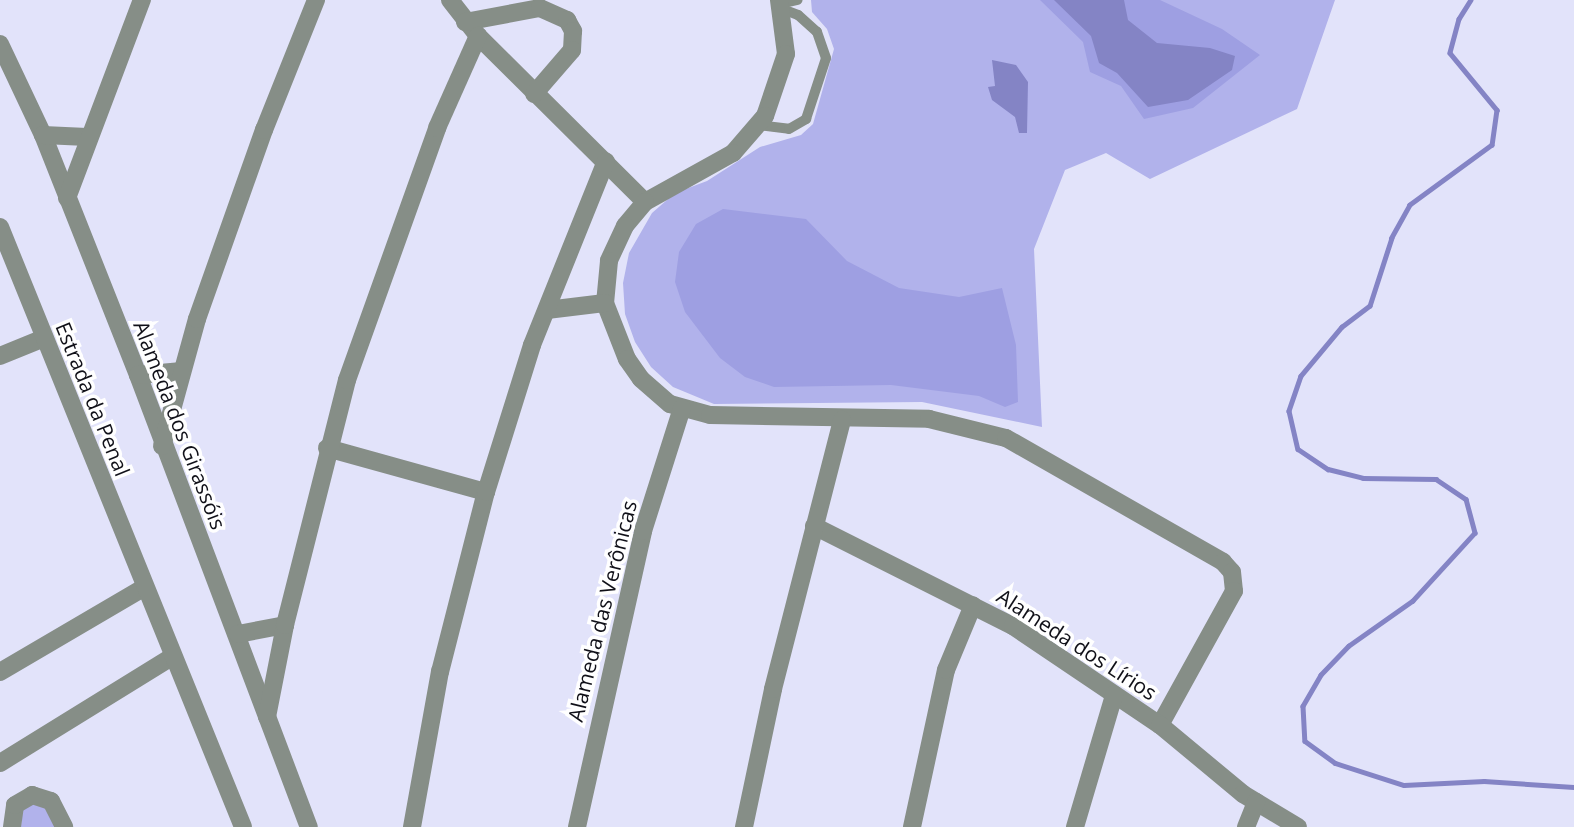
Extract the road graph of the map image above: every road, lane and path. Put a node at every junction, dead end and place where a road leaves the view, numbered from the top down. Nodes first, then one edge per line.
1 (142, 0) edge
2 (316, 0) edge
3 (450, 0) edge
4 (785, 3) edge
5 (465, 22) junction
6 (478, 36) junction
7 (0, 44) edge
8 (534, 94) junction
9 (758, 125) junction
10 (43, 135) junction
11 (87, 137) junction
12 (606, 161) junction
13 (67, 198) junction
14 (645, 202) junction
15 (0, 228) edge
16 (605, 303) junction
17 (547, 310) junction
18 (44, 338) junction
19 (0, 356) edge
20 (182, 371) junction
21 (138, 375) junction
22 (682, 408) junction
23 (842, 420) junction
24 (162, 446) junction
25 (327, 449) junction
26 (486, 492) junction
27 (814, 526) junction
28 (145, 587) junction
29 (973, 605) junction
30 (285, 625) junction
31 (238, 634) junction
32 (173, 656) junction
33 (0, 672) edge
34 (1114, 695) junction
35 (267, 721) junction
36 (1160, 726) junction
37 (0, 763) edge
38 (1256, 802) junction
39 (12, 827) edge
40 (64, 827) edge
41 (243, 827) edge
42 (309, 827) edge
43 (412, 827) edge
44 (577, 827) edge
45 (744, 827) edge
46 (912, 827) edge
47 (1075, 827) edge
48 (1246, 827) edge
49 (1298, 827) edge

1 - 11 street
2 - 20 street
3 - 5 street
4 - 9 street
4 - 9 lane
5 - 6 street
5 - 8 street
6 - 8 street
6 - 25 street
7 - 10 street, Alameda dos Girassóis
8 - 12 street
9 - 14 street
10 - 11 street
10 - 13 street, Alameda dos Girassóis
11 - 13 street
12 - 14 street
12 - 17 street
13 - 21 street, Alameda dos Girassóis
14 - 16 street
15 - 18 street, Estrada da Penal
16 - 17 street
16 - 22 street
17 - 26 street
18 - 19 street
18 - 28 street, Estrada da Penal
20 - 21 street
20 - 24 street
21 - 24 street, Alameda dos Girassóis
22 - 23 street
22 - 44 street, Alameda das Verônicas
23 - 27 street
23 - 36 street
24 - 31 street, Alameda dos Girassóis
25 - 26 street
25 - 30 street
26 - 43 street
27 - 29 street, Alameda dos Lírios
27 - 45 street
28 - 32 street, Estrada da Penal
28 - 33 street
29 - 34 street, Alameda dos Lírios
29 - 46 street
30 - 31 street
30 - 35 street
31 - 35 street, Alameda dos Girassóis
32 - 37 street
32 - 41 street, Estrada da Penal
34 - 36 street, Alameda dos Lírios
34 - 47 street
35 - 42 street, Alameda dos Girassóis
36 - 38 street, Alameda dos Lírios
38 - 48 street
38 - 49 street, Alameda dos Lírios
39 - 40 street

